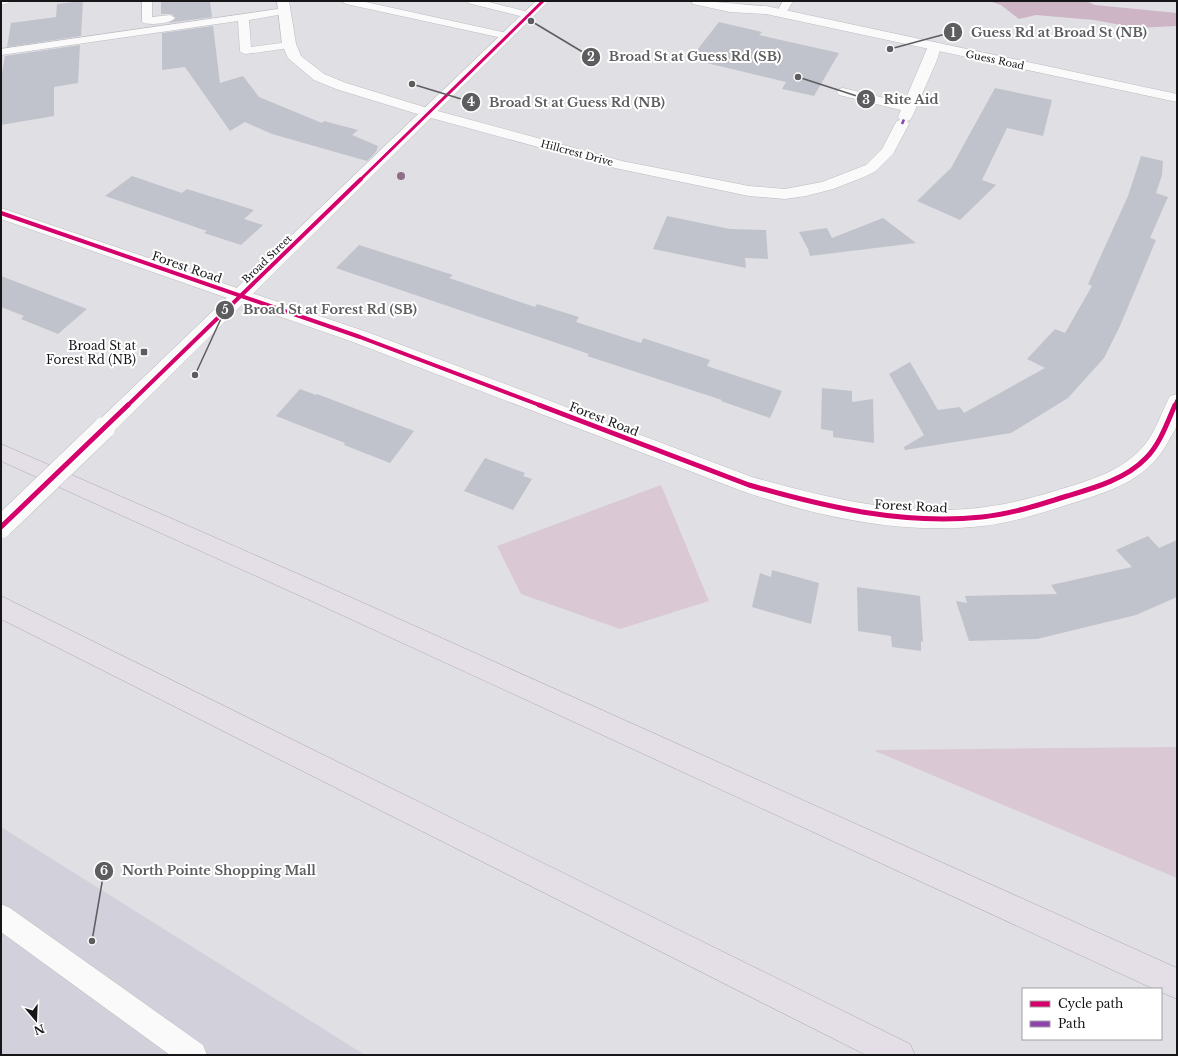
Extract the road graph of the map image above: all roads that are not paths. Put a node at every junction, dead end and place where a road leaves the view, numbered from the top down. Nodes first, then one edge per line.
1 (5, 1) edge
2 (147, 1) edge
3 (346, 1) edge
4 (472, 1) edge
5 (543, 1) edge
6 (697, 1) edge
7 (743, 1) edge
8 (788, 1) edge
9 (1, 2) edge
10 (284, 5) edge
11 (766, 10) junction
12 (781, 13) junction
13 (528, 15) junction
14 (243, 17) junction
15 (508, 36) junction
16 (289, 45) junction
17 (934, 47) junction
18 (1, 52) edge
19 (843, 92) dead end
20 (1177, 98) edge
21 (429, 113) junction
22 (905, 116) junction
23 (1, 213) edge
24 (241, 296) junction
25 (1177, 401) edge
26 (1, 452) edge
27 (1, 527) edge
28 (1, 607) edge
29 (1, 917) edge
30 (1177, 984) edge
31 (193, 1055) edge
32 (899, 1055) edge

1 - 9 lane
2 - 10 lane
3 - 15 lane
4 - 13 lane
5 - 13 street, Broad Street
6 - 11 street, Guess Road
7 - 11 street, Guess Road
8 - 12 lane
10 - 14 lane
10 - 16 street, Hillcrest Drive
11 - 12 street, Guess Road
12 - 17 street, Guess Road
13 - 15 street, Broad Street
14 - 16 lane
14 - 18 lane
15 - 21 street, Broad Street
16 - 21 street, Hillcrest Drive
17 - 20 street, Guess Road
17 - 22 street, Hillcrest Drive
19 - 22 lane
21 - 22 street, Hillcrest Drive
21 - 24 street, Broad Street
23 - 24 street, Forest Road
24 - 25 street, Forest Road
24 - 27 street, Broad Street, bridge
26 - 30 highway
28 - 32 highway
29 - 31 lane

